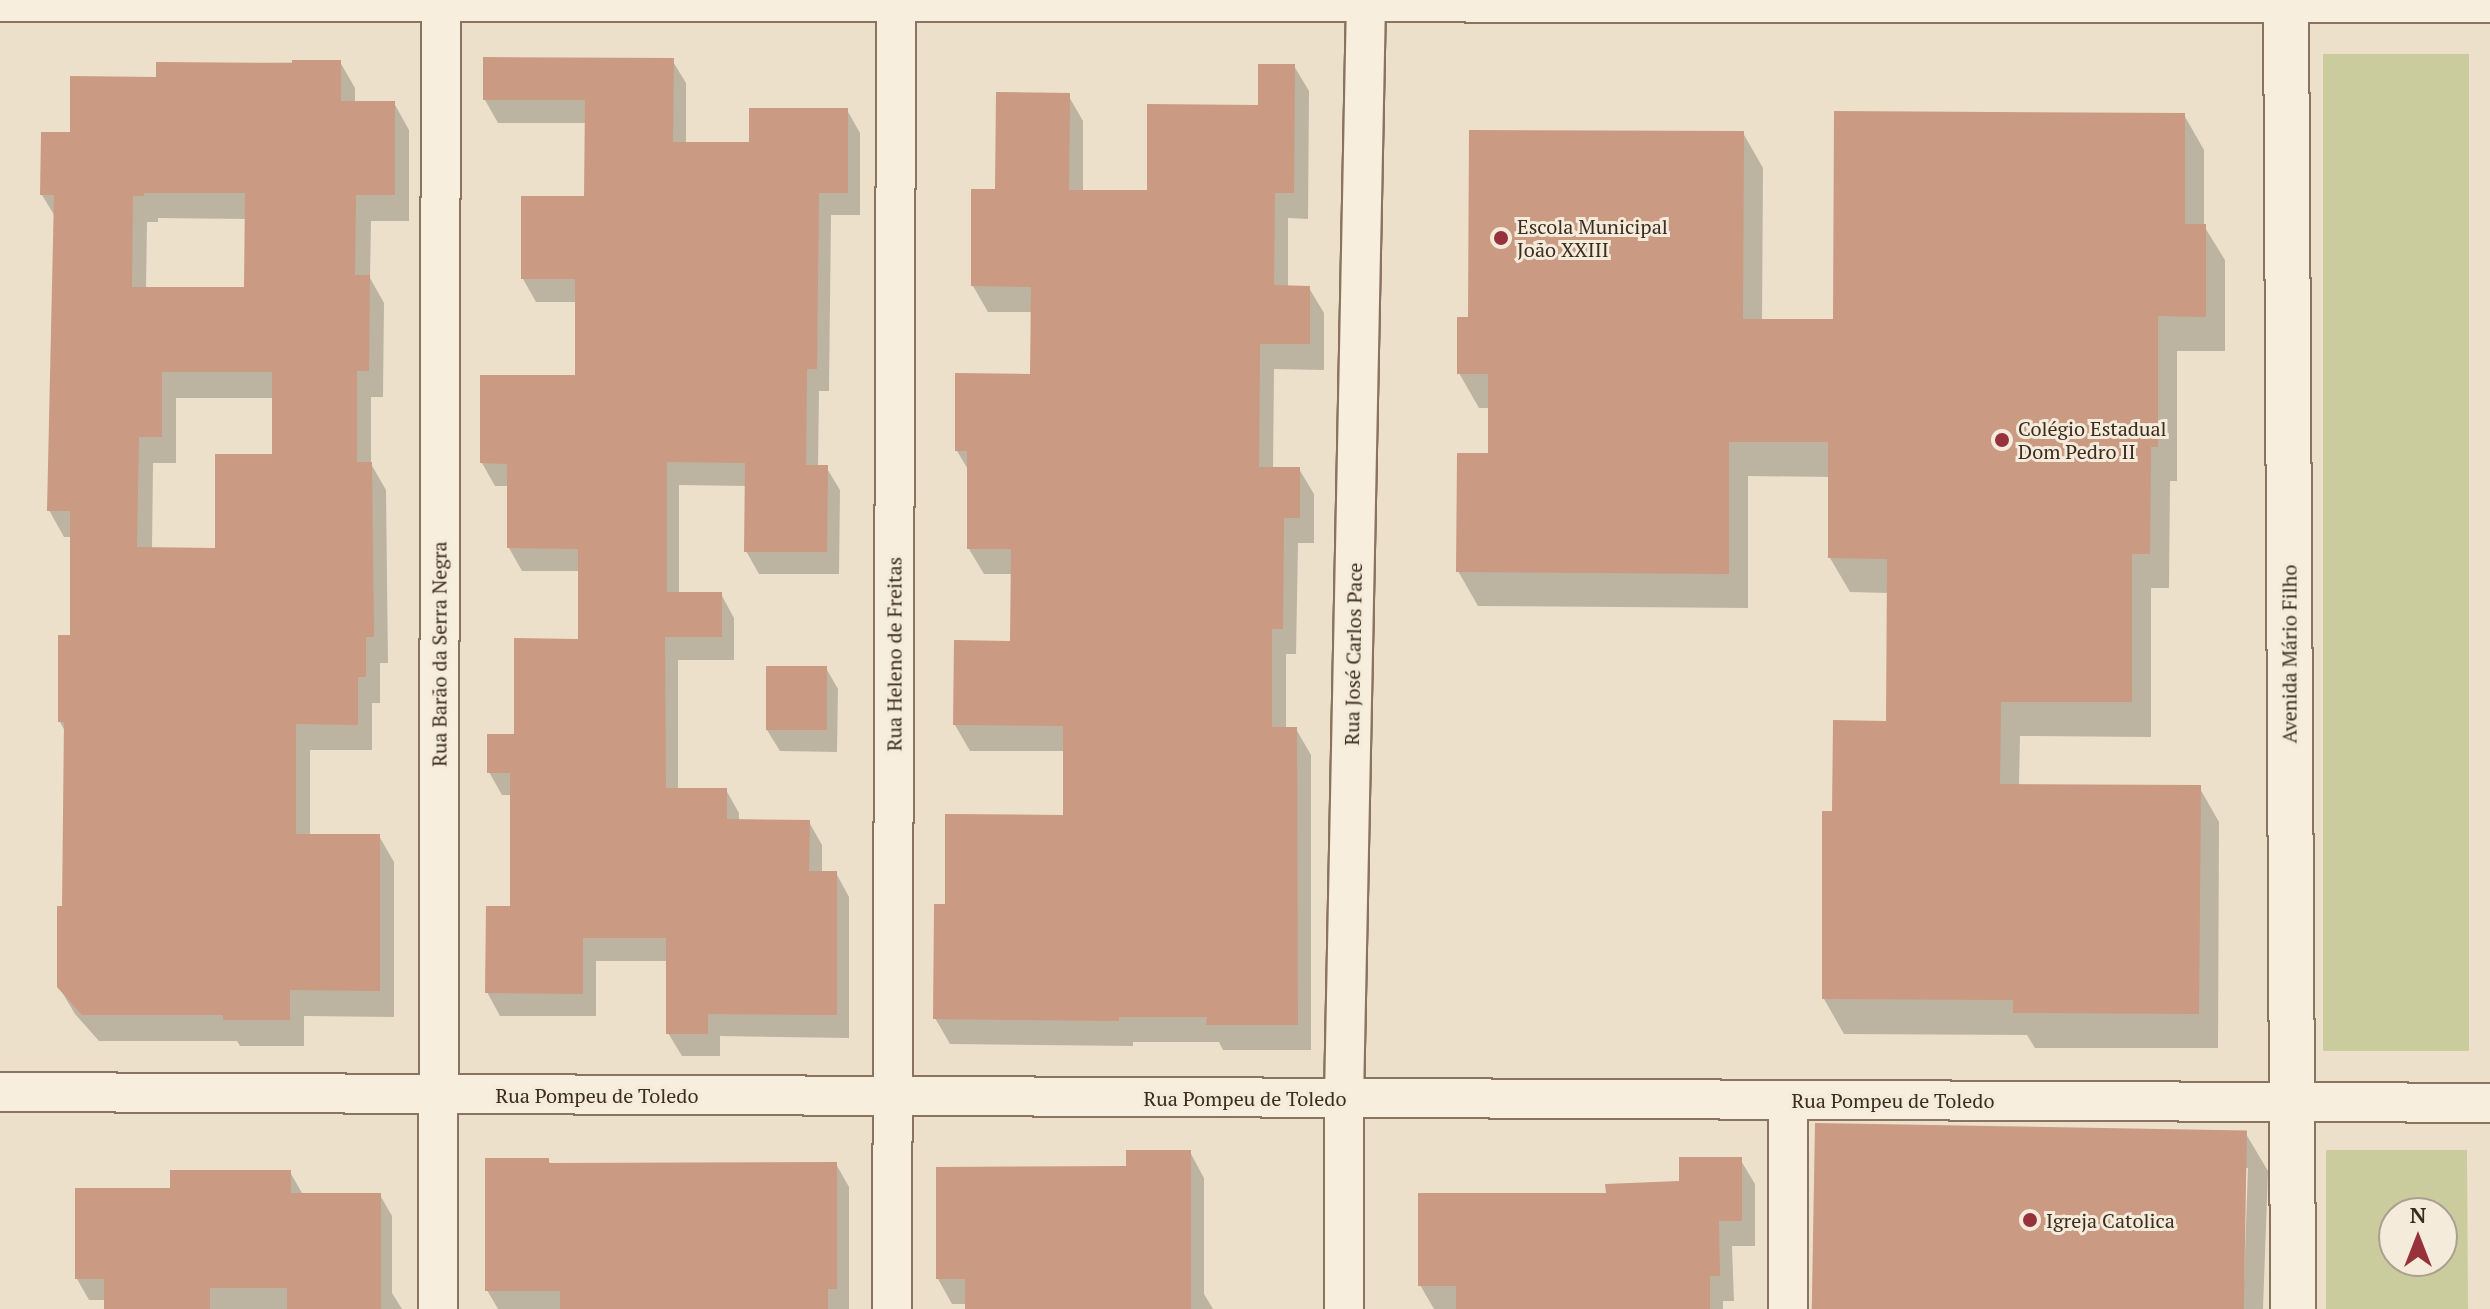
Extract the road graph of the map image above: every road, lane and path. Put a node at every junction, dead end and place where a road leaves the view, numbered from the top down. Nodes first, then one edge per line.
1 (441, 1) edge
2 (896, 1) edge
3 (1366, 1) edge
4 (1810, 1) edge
5 (2286, 1) edge
6 (0, 2) edge
7 (2490, 3) edge
8 (0, 1092) edge
9 (438, 1094) junction
10 (893, 1096) junction
11 (1344, 1098) junction
12 (1788, 1100) junction
13 (2292, 1102) junction
14 (2490, 1103) edge
15 (438, 1309) edge
16 (892, 1309) edge
17 (1344, 1309) edge
18 (1788, 1309) edge
19 (2293, 1309) edge

1 - 2 street
1 - 6 street
1 - 9 street, Rua Barão da Serra Negra
2 - 3 street
2 - 10 street, Rua Heleno de Freitas
3 - 4 street
3 - 11 street, Rua José Carlos Pace
4 - 5 street
5 - 7 street
5 - 13 main road, Avenida Mário Filho
8 - 9 street, Rua Pompeu de Toledo
9 - 10 street, Rua Pompeu de Toledo
9 - 15 street, Rua Barão da Serra Negra
10 - 11 street, Rua Pompeu de Toledo
10 - 16 street, Rua Heleno de Freitas
11 - 12 street, Rua Pompeu de Toledo
11 - 17 street, Rua José Carlos Pace
12 - 13 street, Rua Pompeu de Toledo
12 - 18 street
13 - 14 street, Rua Pompeu de Toledo
13 - 19 main road, Avenida Mário Filho

